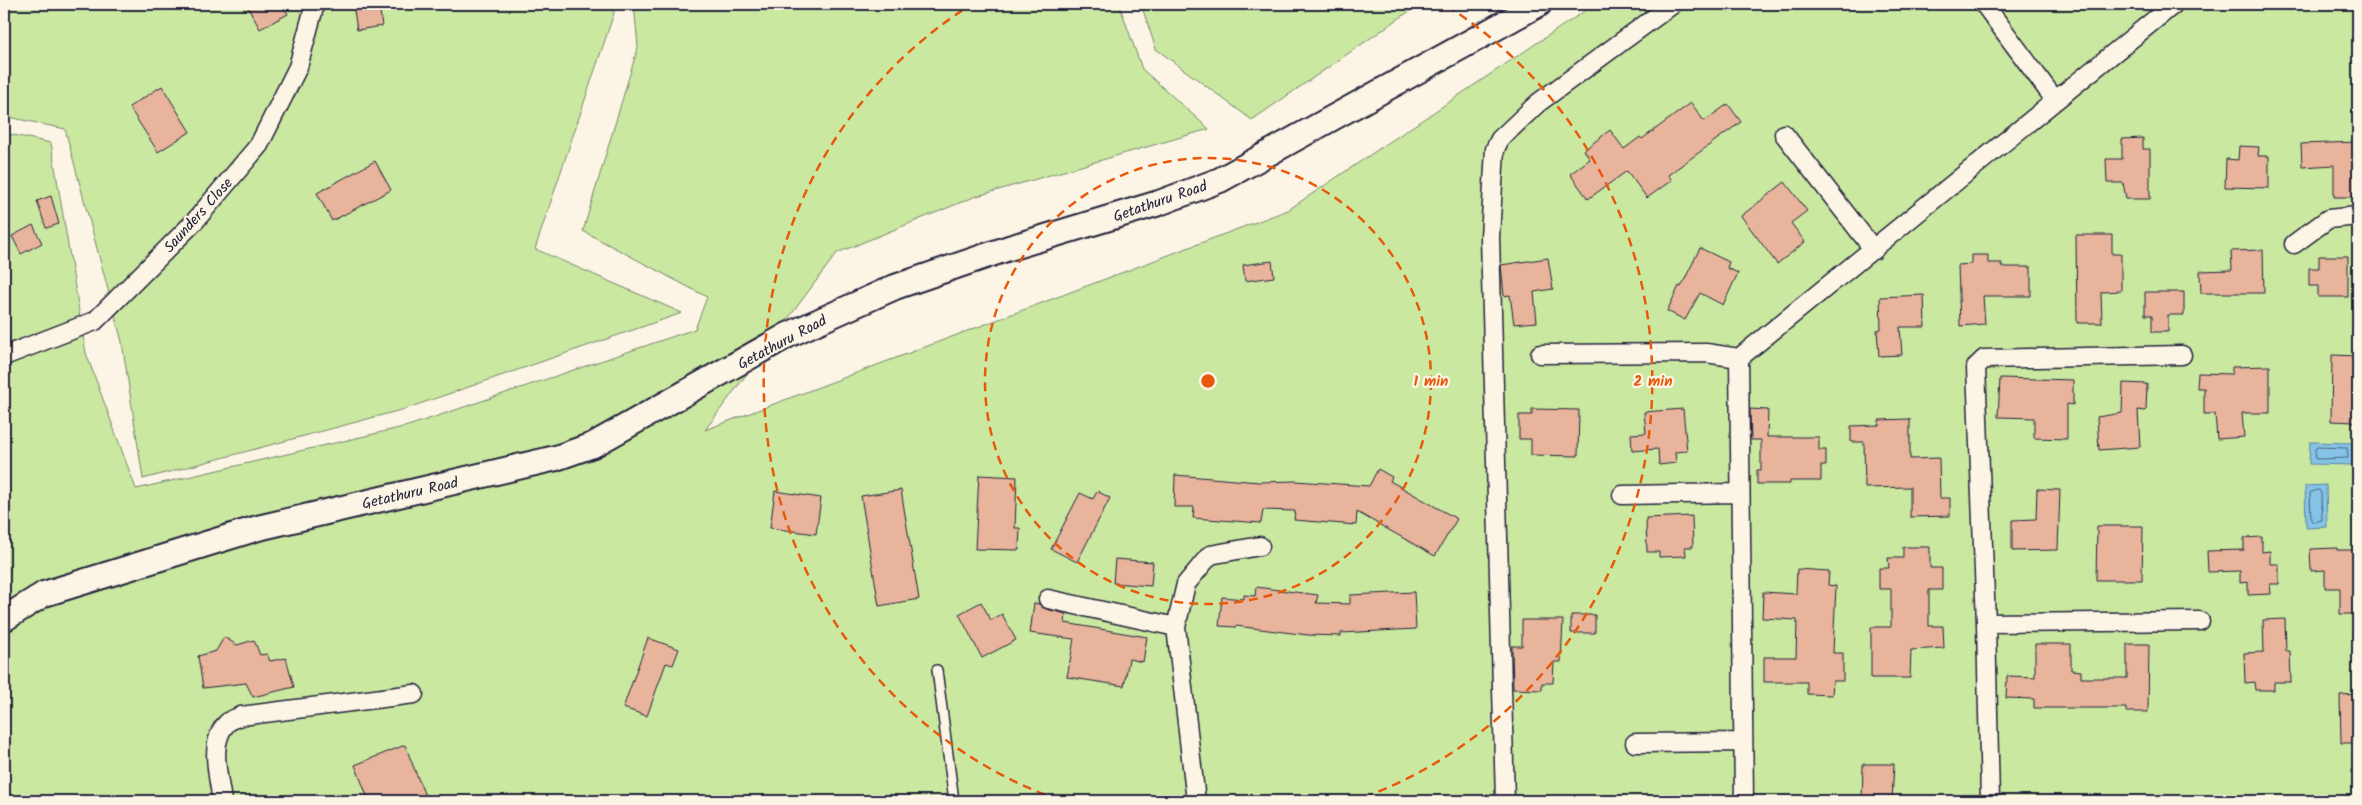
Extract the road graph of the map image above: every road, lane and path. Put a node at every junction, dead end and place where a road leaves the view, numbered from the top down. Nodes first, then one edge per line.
1 (315, 4) edge
2 (1539, 4) edge
3 (1673, 4) edge
4 (1984, 4) edge
5 (2174, 4) edge
6 (2054, 100) junction
7 (1784, 134) dead end
8 (2358, 216) edge
9 (2294, 244) dead end
10 (1874, 250) junction
11 (1540, 354) dead end
12 (2182, 355) dead end
13 (4, 356) edge
14 (1739, 358) junction
15 (1740, 493) junction
16 (1622, 495) dead end
17 (1260, 546) dead end
18 (1048, 599) dead end
19 (4, 619) edge
20 (2200, 621) dead end
21 (1986, 623) junction
22 (1176, 628) junction
23 (937, 670) dead end
24 (414, 694) dead end
25 (1743, 742) junction
26 (1635, 743) dead end
27 (222, 801) edge
28 (954, 801) edge
29 (1196, 801) edge
30 (1505, 801) edge
31 (1744, 801) edge
32 (1990, 801) edge

1 - 13 street, Saunders Close
2 - 19 main road, Getathuru Road
3 - 30 street
4 - 6 street
5 - 6 street
6 - 10 street
7 - 10 street
8 - 9 street
10 - 14 street
11 - 14 street
12 - 21 street
14 - 15 street
15 - 16 street
15 - 25 street
17 - 22 street
18 - 22 street
20 - 21 street
21 - 32 street
22 - 29 street
23 - 28 lane
24 - 27 street
25 - 26 street
25 - 31 street

